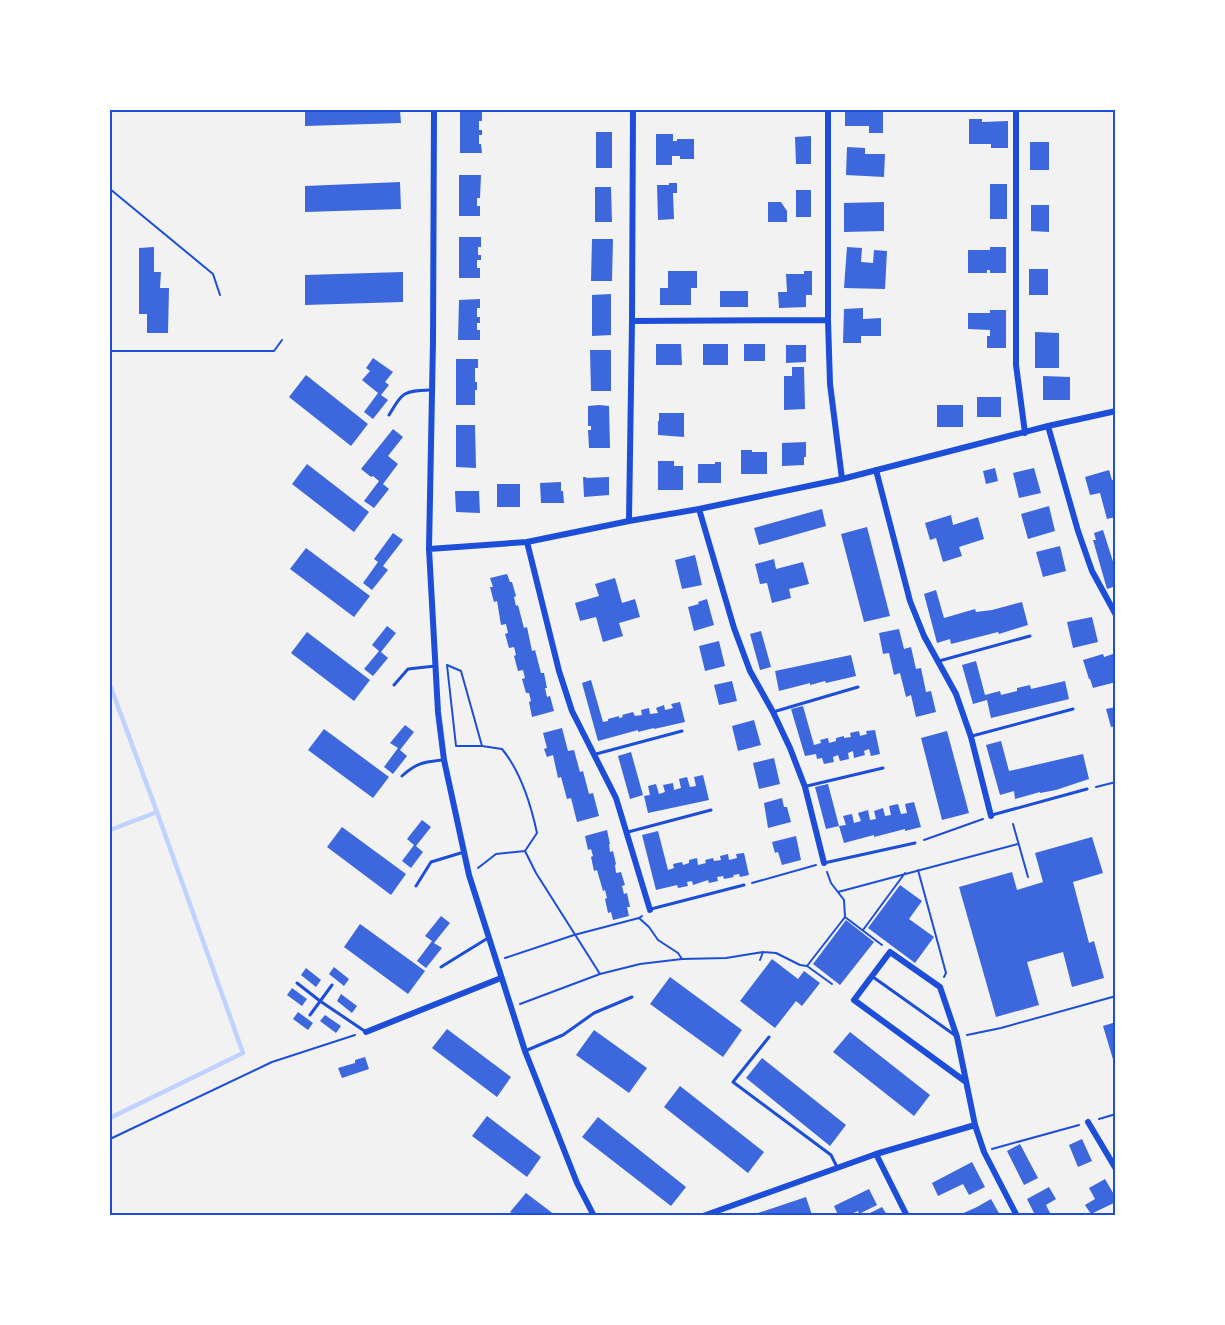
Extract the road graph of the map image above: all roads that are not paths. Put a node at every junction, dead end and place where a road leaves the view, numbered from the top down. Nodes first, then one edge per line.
1 (434, 110) edge
2 (633, 110) edge
3 (828, 110) edge
4 (1016, 110) edge
5 (828, 320) junction
6 (632, 321) junction
7 (432, 390) junction
8 (1116, 411) edge
9 (389, 415) dead end
10 (1048, 426) junction
11 (1025, 433) junction
12 (876, 470) junction
13 (842, 479) junction
14 (699, 508) junction
15 (629, 521) junction
16 (528, 542) junction
17 (429, 549) junction
18 (1116, 615) edge
19 (1030, 636) dead end
20 (939, 661) junction
21 (435, 666) junction
22 (394, 685) dead end
23 (858, 687) dead end
24 (1073, 709) dead end
25 (773, 712) junction
26 (682, 731) dead end
27 (971, 737) junction
28 (594, 754) junction
29 (444, 760) junction
30 (884, 768) dead end
31 (402, 776) dead end
32 (805, 787) junction
33 (1087, 789) road end
34 (711, 810) dead end
35 (991, 816) joint
36 (626, 832) junction
37 (915, 843) road end
38 (464, 852) junction
39 (824, 863) joint
40 (744, 885) road end
41 (416, 886) dead end
42 (650, 910) joint
43 (488, 938) junction
44 (441, 967) dead end
45 (872, 976) junction
46 (501, 978) junction
47 (297, 983) dead end
48 (332, 985) dead end
49 (632, 997) dead end
50 (320, 1001) junction
51 (310, 1015) dead end
52 (366, 1032) joint
53 (769, 1037) dead end
54 (957, 1037) junction
55 (525, 1051) junction
56 (966, 1082) junction
57 (1088, 1122) road end
58 (975, 1125) junction
59 (876, 1154) junction
60 (837, 1167) junction
61 (1116, 1169) edge
62 (594, 1215) edge
63 (703, 1215) edge
64 (906, 1215) edge
65 (1017, 1215) edge

1 - 7 street
2 - 6 street
3 - 5 street
4 - 11 street
5 - 6 street
5 - 13 street
6 - 15 street
7 - 9 lane
7 - 17 street
8 - 10 street
10 - 11 street
10 - 18 street
11 - 12 street
12 - 13 street
12 - 20 street
13 - 14 street
14 - 15 street
14 - 25 street
15 - 16 street
16 - 17 street
16 - 28 street
17 - 21 street
19 - 20 lane
20 - 27 street
21 - 22 lane
21 - 29 street
23 - 25 lane
24 - 27 lane
25 - 32 street
26 - 28 lane
27 - 35 street
28 - 36 street
29 - 31 lane
29 - 38 street
30 - 32 lane
32 - 39 street
33 - 35 lane
34 - 36 lane
36 - 42 street
37 - 39 lane
38 - 41 lane
38 - 43 street
40 - 42 lane
43 - 44 lane
43 - 46 street
45 - 54 lane
45 - 54 street
45 - 56 street
46 - 52 street
46 - 55 street
47 - 50 lane
48 - 50 lane
49 - 55 lane
50 - 51 lane
50 - 52 lane
53 - 60 lane
54 - 56 street
55 - 62 street
56 - 58 street
57 - 61 street
58 - 59 street
58 - 65 street
59 - 60 street
59 - 64 street
60 - 63 street

